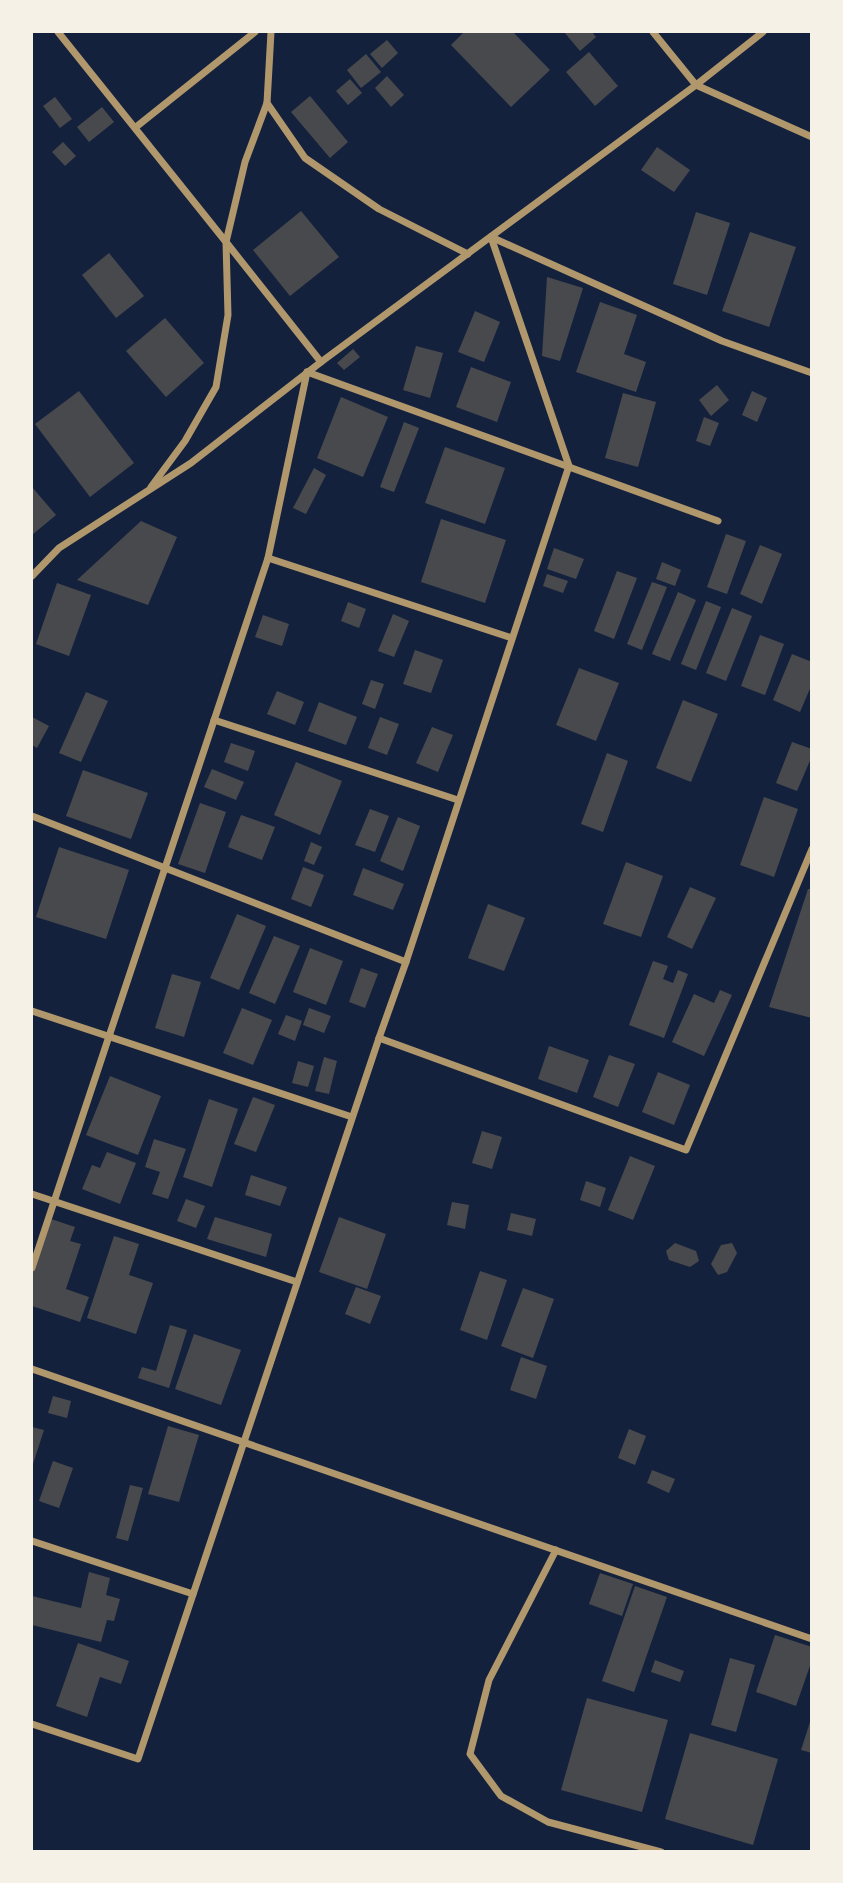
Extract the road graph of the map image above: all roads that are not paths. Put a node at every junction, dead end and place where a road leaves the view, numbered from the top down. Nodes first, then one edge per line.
1 (58, 32) edge
2 (255, 32) edge
3 (271, 32) edge
4 (653, 32) edge
5 (763, 32) edge
6 (696, 85) junction
7 (267, 103) junction
8 (136, 127) junction
9 (811, 136) edge
10 (491, 237) junction
11 (226, 242) junction
12 (468, 254) junction
13 (321, 362) junction
14 (307, 372) junction
15 (811, 373) edge
16 (569, 466) junction
17 (148, 491) junction
18 (718, 521) dead end
19 (268, 558) junction
20 (32, 576) edge
21 (512, 638) junction
22 (214, 720) junction
23 (458, 800) junction
24 (32, 816) edge
25 (811, 849) edge
26 (165, 868) junction
27 (407, 962) junction
28 (32, 1011) edge
29 (109, 1037) junction
30 (379, 1038) junction
31 (352, 1117) junction
32 (32, 1194) edge
33 (54, 1202) junction
34 (32, 1268) edge
35 (297, 1282) junction
36 (32, 1369) edge
37 (243, 1442) junction
38 (32, 1541) edge
39 (556, 1550) junction
40 (193, 1594) junction
41 (811, 1639) edge
42 (32, 1724) edge
43 (661, 1852) edge

1 - 8 street
2 - 8 street
3 - 7 street
4 - 6 street
5 - 6 street
6 - 9 street
6 - 10 street
7 - 11 street
7 - 12 street
8 - 11 street
10 - 12 street
10 - 15 street
10 - 16 street
11 - 13 street
11 - 17 street
12 - 13 street
13 - 14 street
14 - 16 street
14 - 17 street
14 - 19 street
16 - 18 street
16 - 21 street
17 - 20 street
19 - 21 street
19 - 22 street
21 - 23 street
22 - 23 street
22 - 26 street
23 - 27 street
24 - 26 street
25 - 30 street
26 - 27 street
26 - 29 street
27 - 30 street
28 - 29 street
29 - 31 street
29 - 33 street
30 - 31 street
31 - 35 street
32 - 33 street
33 - 34 street
33 - 35 street
35 - 37 street
36 - 37 street
37 - 39 street
37 - 40 street
38 - 40 street
39 - 41 street
39 - 43 street
40 - 42 street

